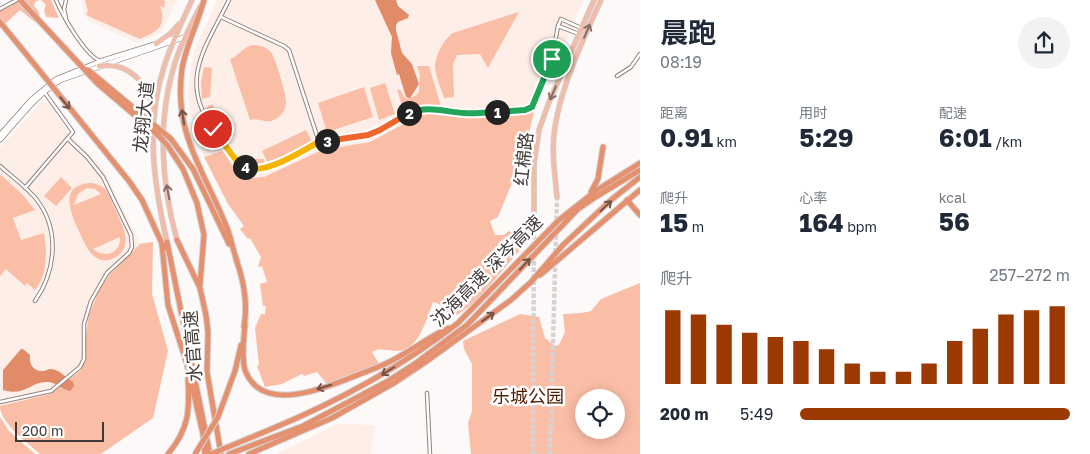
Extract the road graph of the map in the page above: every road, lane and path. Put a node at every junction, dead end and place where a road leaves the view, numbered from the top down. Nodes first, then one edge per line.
1 (16, 0) edge
2 (20, 0) edge
3 (56, 0) edge
4 (66, 0) edge
5 (192, 0) edge
6 (204, 0) edge
7 (229, 0) edge
8 (594, 0) edge
9 (601, 0) edge
10 (0, 10) edge
11 (184, 17) junction
12 (221, 17) junction
13 (0, 22) edge
14 (67, 22) junction
15 (558, 26) junction
16 (581, 28) junction
17 (579, 34) junction
18 (186, 37) junction
19 (175, 40) junction
20 (156, 44) junction
21 (67, 51) junction
22 (640, 54) edge
23 (100, 64) junction
24 (617, 76) dead end
25 (43, 91) junction
26 (155, 116) junction
27 (0, 135) edge
28 (0, 140) edge
29 (68, 140) junction
30 (319, 142) junction
31 (640, 163) edge
32 (0, 166) edge
33 (640, 170) edge
34 (640, 177) edge
35 (615, 178) junction
36 (25, 188) junction
37 (640, 190) edge
38 (557, 196) tunnel mouth
39 (587, 197) junction
40 (627, 200) junction
41 (534, 212) tunnel mouth
42 (640, 215) edge
43 (177, 240) joint
44 (165, 244) junction
45 (237, 260) junction
46 (172, 269) junction
47 (531, 282) junction
48 (166, 285) junction
49 (200, 288) junction
50 (35, 301) dead end
51 (458, 323) junction
52 (245, 324) junction
53 (187, 364) junction
54 (427, 393) dead end
55 (0, 402) edge
56 (168, 454) edge
57 (195, 454) edge
58 (205, 454) edge
59 (211, 454) edge
60 (221, 454) edge
61 (229, 454) edge
62 (249, 454) edge
63 (430, 454) edge

1 - 10 street
2 - 21 highway, bridge
3 - 14 street
4 - 14 street
5 - 11 main road, 龙翔大道
6 - 18 main road, 龙翔大道
45 -> 6 highway
7 - 12 street
8 - 16 main road, 红棉路
38 -> 9 main road, 红棉路
11 - 19 main road, 龙翔大道
11 - 20 main road
12 - 30 street
12 - 30 street
13 -> 44 highway, 水官高速, bridge
14 - 23 street
15 - 16 street
15 - 17 street
15 - 30 street
16 - 17 main road, 红棉路
17 -> 41 main road, 红棉路
18 - 19 street
43 -> 18 main road, 龙翔大道
19 - 20 street
19 - 23 street
19 - 26 main road, 龙翔大道
20 - 23 street
21 - 45 highway, bridge
21 - 49 highway, bridge
22 - 24 street
23 - 25 street
23 - 26 main road
25 - 27 street
25 - 28 street
25 - 29 street
26 - 44 main road, 龙翔大道
29 - 36 street
29 - 55 street
31 - 35 highway, 沈海高速 深岑高速
32 - 36 street
61 -> 33 highway, 沈海高速 深岑高速
47 -> 34 highway
35 - 39 highway, 沈海高速 深岑高速
35 - 39 highway
36 - 50 street
37 - 40 highway
39 - 51 highway, 沈海高速 深岑高速
40 - 42 highway
40 - 47 highway
43 - 49 highway, 水官高速
44 - 46 highway, 水官高速
44 - 48 highway
45 - 52 highway
46 - 48 highway
46 - 59 highway, 水官高速
62 -> 47 highway
48 - 53 highway
49 - 60 highway, 水官高速
51 -> 52 highway
51 -> 59 highway, 沈海高速 深岑高速, bridge
52 - 57 highway, bridge
53 - 56 highway
53 - 58 highway
54 - 63 street

